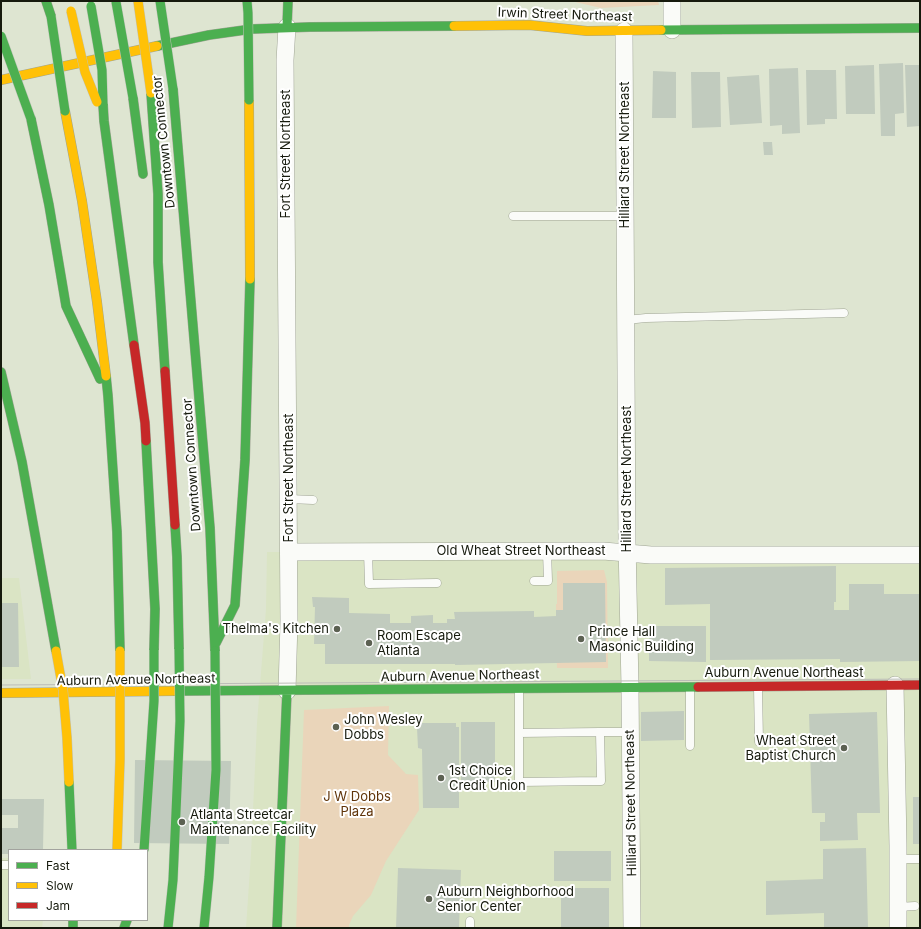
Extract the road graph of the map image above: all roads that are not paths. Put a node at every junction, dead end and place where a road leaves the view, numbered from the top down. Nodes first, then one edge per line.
1 (46, 1) edge
2 (68, 1) edge
3 (116, 1) edge
4 (138, 1) edge
5 (160, 1) edge
6 (247, 1) edge
7 (288, 1) edge
8 (672, 1) edge
9 (90, 4) edge
10 (287, 28) junction
11 (920, 28) edge
12 (672, 30) junction
13 (624, 31) junction
14 (1, 36) edge
15 (1, 80) edge
16 (101, 104) junction
17 (144, 182) dead end
18 (149, 211) dead end
19 (513, 216) dead end
20 (625, 216) junction
21 (158, 262) junction
22 (844, 313) dead end
23 (626, 320) junction
24 (1, 372) edge
25 (108, 396) junction
26 (289, 499) junction
27 (313, 500) dead end
28 (368, 551) junction
29 (548, 551) junction
30 (289, 552) junction
31 (627, 553) junction
32 (920, 554) edge
33 (534, 581) dead end
34 (437, 583) dead end
35 (215, 648) junction
36 (895, 685) junction
37 (920, 685) edge
38 (758, 686) junction
39 (630, 687) junction
40 (690, 687) junction
41 (519, 688) junction
42 (287, 691) junction
43 (1, 694) edge
44 (600, 732) junction
45 (630, 732) junction
46 (519, 733) junction
47 (759, 742) dead end
48 (690, 746) dead end
49 (72, 849) edge
50 (117, 849) edge
51 (144, 849) edge
52 (920, 858) edge
53 (898, 859) junction
54 (915, 906) dead end
55 (898, 907) junction
56 (168, 928) edge
57 (204, 928) edge
58 (277, 928) edge
59 (632, 928) edge
60 (898, 928) edge

1 - 25 main road, bridge
2 - 16 main road, bridge
3 - 17 main road, bridge
4 - 21 main road, bridge
5 - 35 main road, Downtown Connector, bridge
6 - 35 main road, bridge
7 - 10 main road
8 - 12 street
9 - 16 main road, bridge
10 - 13 main road, Irwin Street Northeast
10 - 15 main road, Irwin Street Northeast
10 - 26 street, Fort Street Northeast
11 - 12 main road, Irwin Street Northeast
12 - 13 main road, Irwin Street Northeast
13 - 20 street, Hilliard Street Northeast
14 - 25 main road, bridge
16 - 51 main road, bridge
18 - 21 main road
19 - 20 lane
20 - 23 street, Hilliard Street Northeast
21 - 56 main road, bridge
22 - 23 lane
23 - 31 street, Hilliard Street Northeast
24 - 49 main road, bridge
25 - 50 main road, bridge
26 - 27 lane
26 - 30 street, Fort Street Northeast
28 - 29 street, Old Wheat Street Northeast
28 - 30 street, Old Wheat Street Northeast
28 - 34 lane
29 - 31 street, Old Wheat Street Northeast
29 - 33 lane
30 - 42 street, Fort Street Northeast
31 - 32 street, Old Wheat Street Northeast
31 - 39 street, Hilliard Street Northeast
35 - 57 main road, Downtown Connector, bridge
36 - 37 main road, Auburn Avenue Northeast
36 - 38 main road, Auburn Avenue Northeast
36 - 53 street
38 - 40 main road, Auburn Avenue Northeast
38 - 47 lane
39 - 40 main road, Auburn Avenue Northeast
39 - 41 main road, Auburn Avenue Northeast
39 - 45 street, Hilliard Street Northeast
40 - 48 lane
41 - 42 main road, Auburn Avenue Northeast
41 - 46 lane
42 - 43 main road, Auburn Avenue Northeast
42 - 58 main road, Fort Street Northeast
44 - 45 lane
44 - 46 lane
44 - 46 lane
45 - 59 street, Hilliard Street Northeast
52 - 53 lane
53 - 55 street
54 - 55 lane
55 - 60 street

